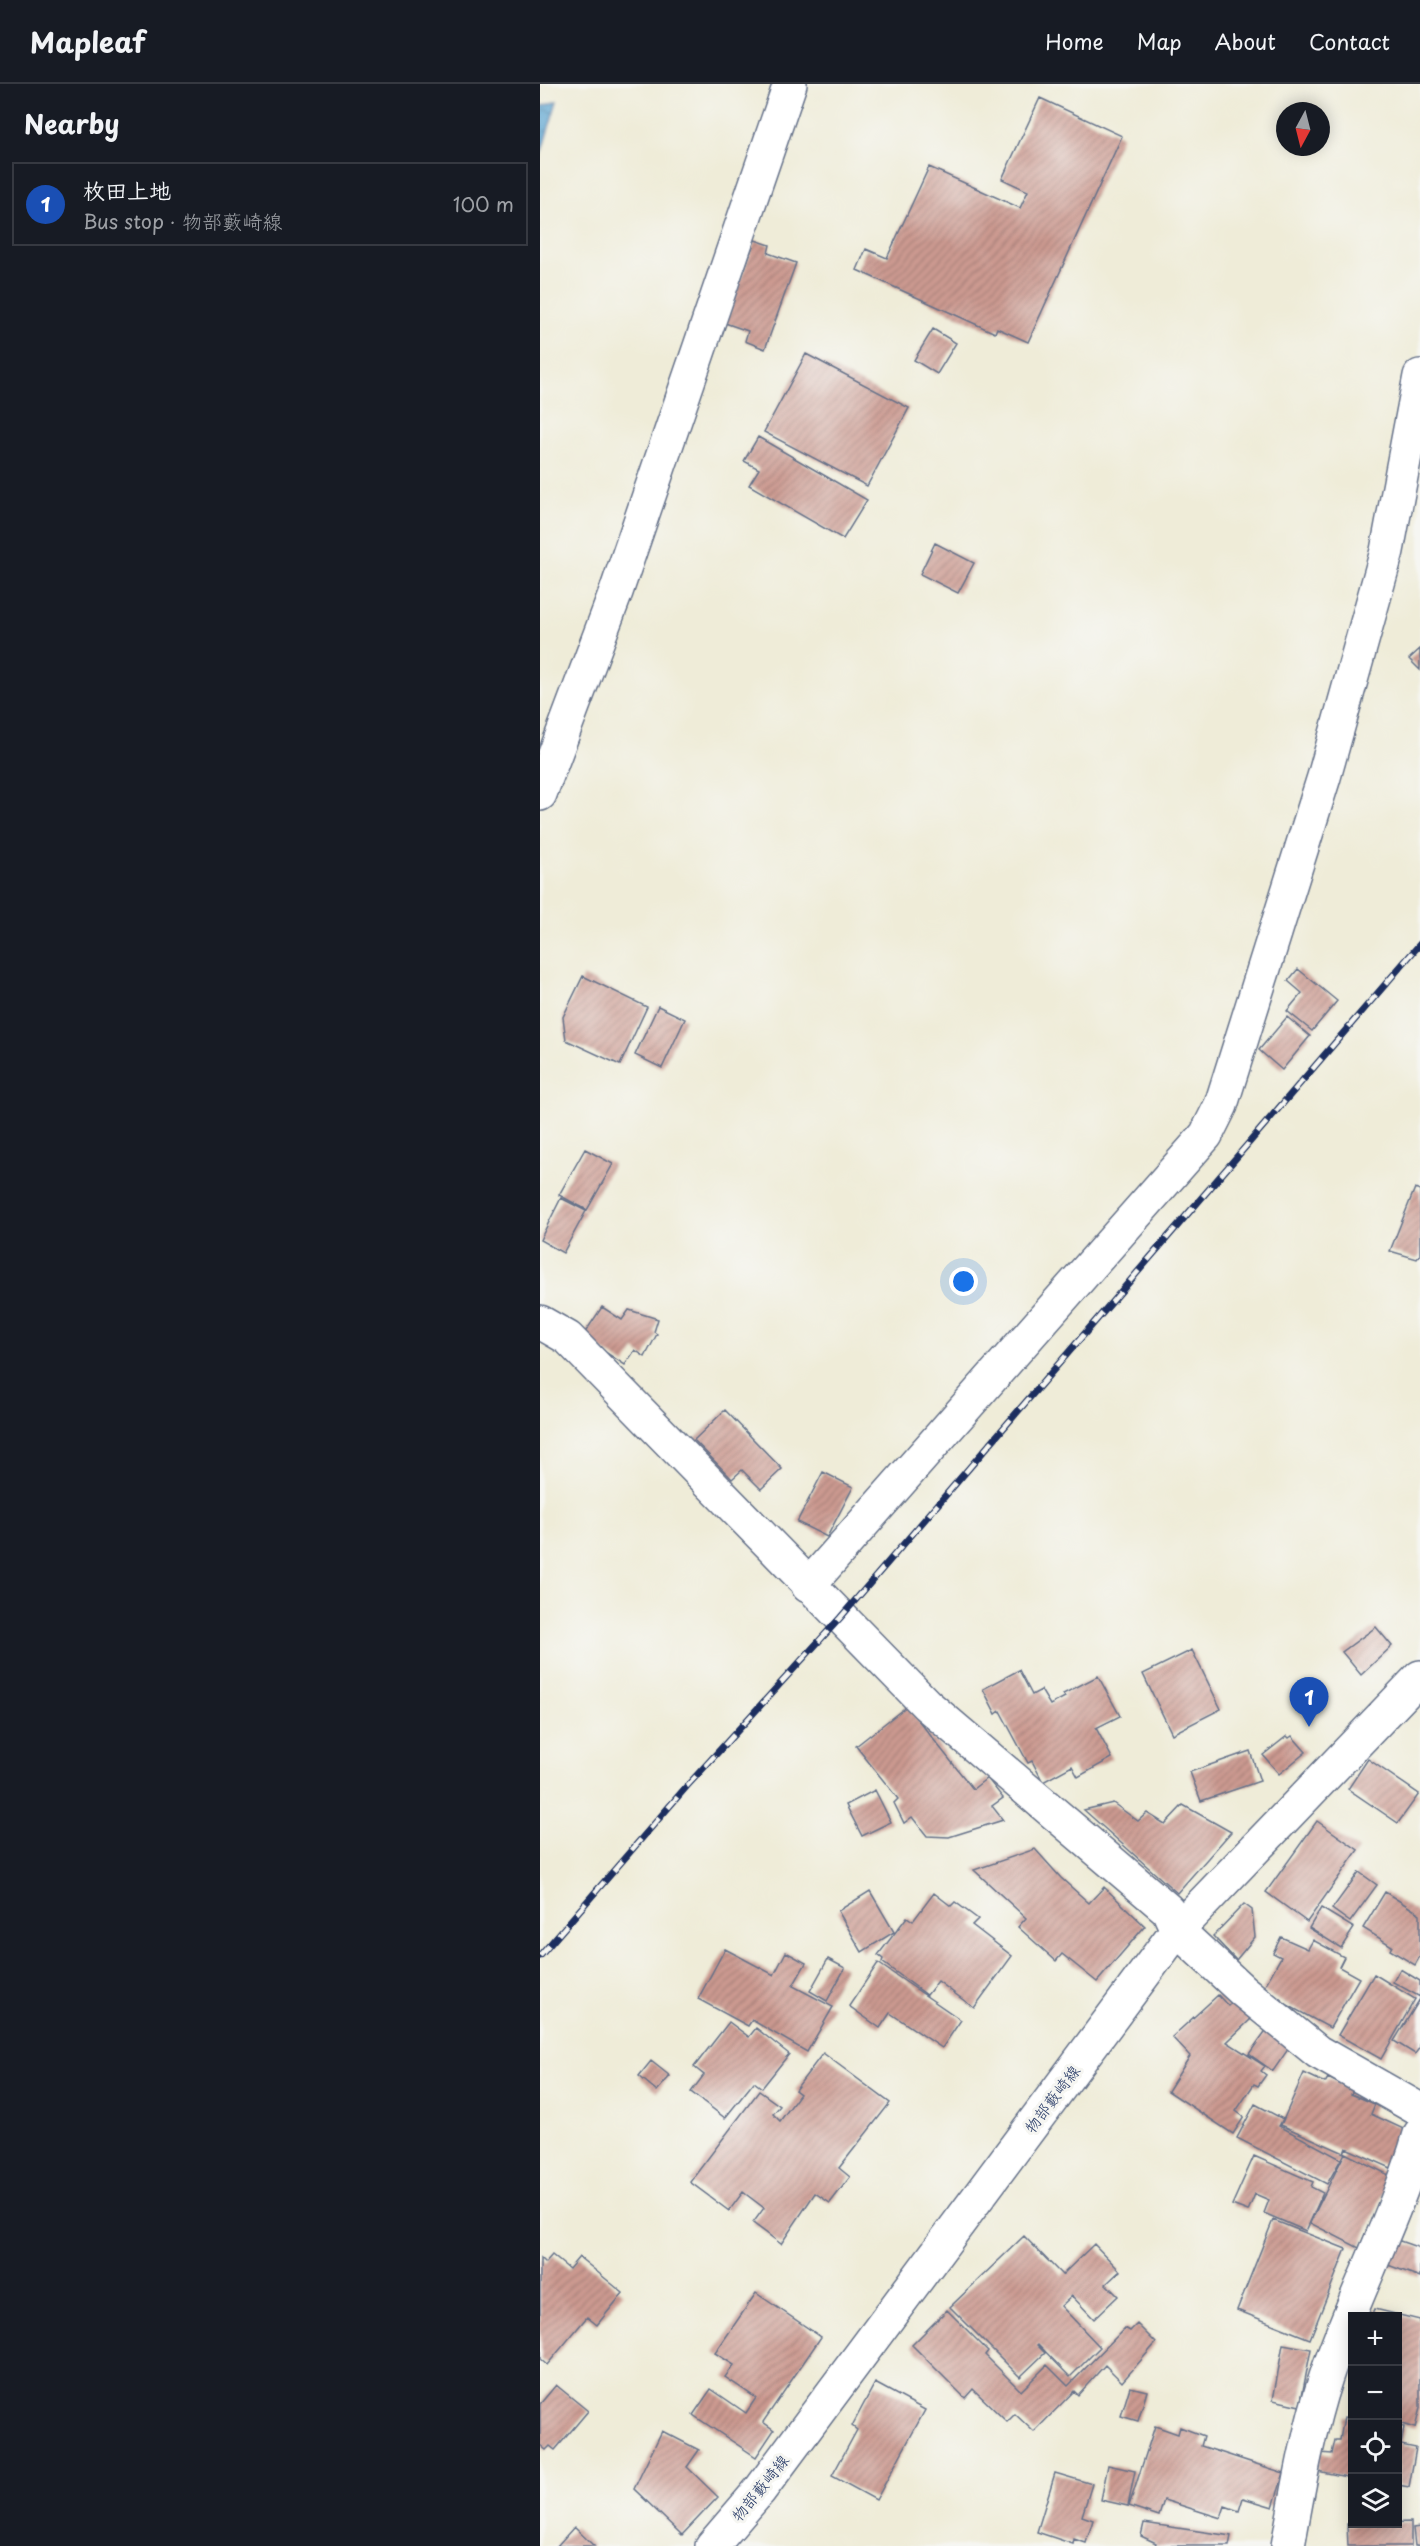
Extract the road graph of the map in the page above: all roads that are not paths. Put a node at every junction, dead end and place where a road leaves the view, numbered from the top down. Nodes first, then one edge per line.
1 (790, 84) edge
2 (1420, 376) edge
3 (540, 794) edge
4 (540, 1322) edge
5 (808, 1586) junction
6 (1419, 1680) edge
7 (1177, 1930) junction
8 (1420, 2110) edge
9 (1420, 2134) edge
10 (712, 2546) edge
11 (1288, 2546) edge

1 - 3 street
2 - 5 street
4 - 5 street
5 - 7 street
6 - 7 street, 物部藪崎線
7 - 8 street
7 - 10 street, 物部藪崎線
9 - 11 street

